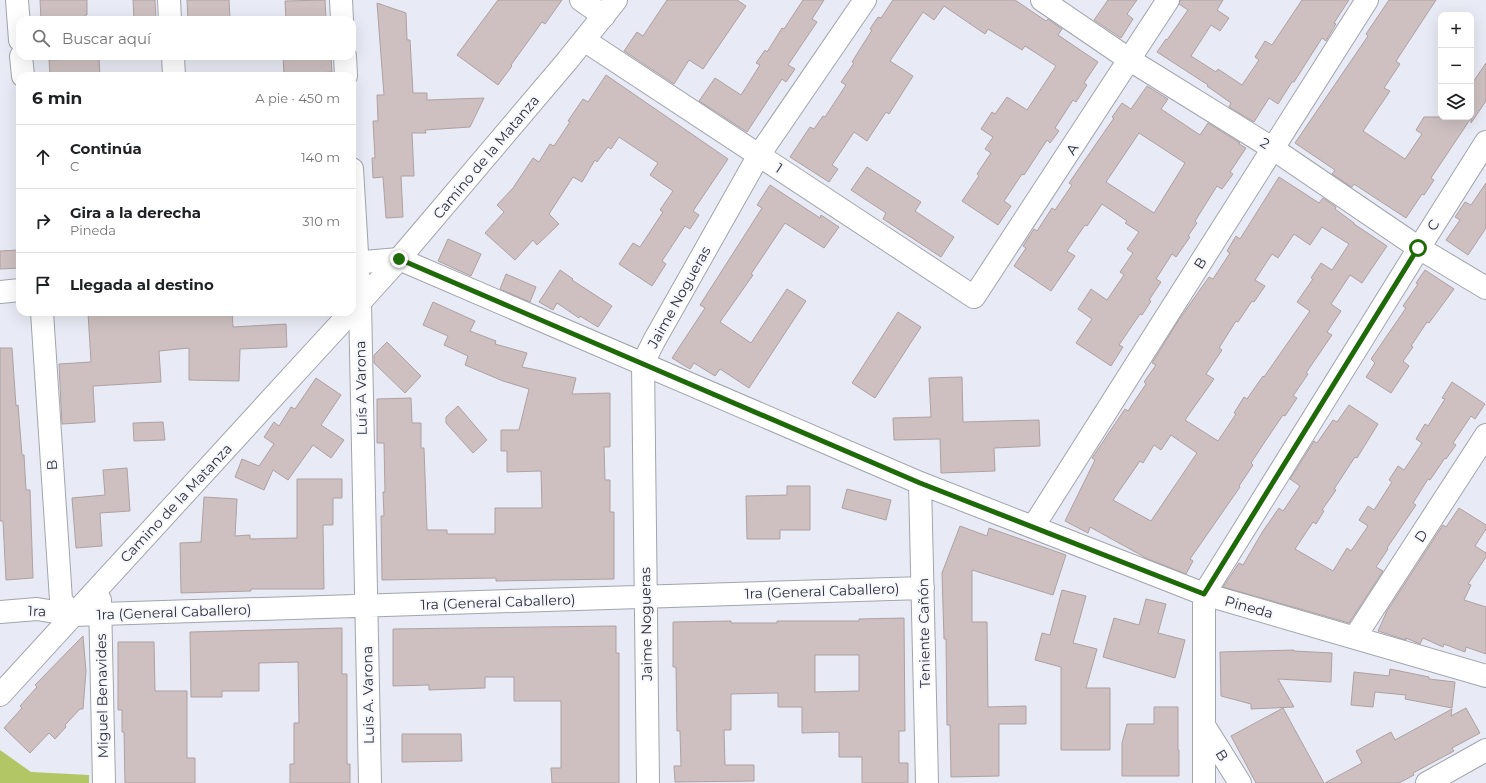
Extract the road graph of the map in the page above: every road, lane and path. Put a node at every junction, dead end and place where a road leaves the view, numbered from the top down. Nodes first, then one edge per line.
1 (17, 0) edge
2 (169, 0) edge
3 (341, 0) edge
4 (581, 0) edge
5 (865, 0) edge
6 (1042, 0) edge
7 (1168, 0) edge
8 (1367, 0) edge
9 (610, 8) edge
10 (18, 16) edge
11 (170, 16) edge
12 (342, 16) edge
13 (584, 40) junction
14 (21, 60) edge
15 (173, 60) edge
16 (345, 60) edge
17 (1130, 60) junction
18 (23, 72) edge
19 (174, 72) edge
20 (346, 72) edge
21 (1486, 142) edge
22 (1272, 148) junction
23 (759, 155) junction
24 (1418, 248) junction
25 (399, 259) junction
26 (356, 262) edge
27 (1486, 288) edge
28 (16, 290) edge
29 (0, 292) edge
30 (974, 297) joint
31 (356, 307) edge
32 (42, 316) edge
33 (348, 316) edge
34 (354, 316) edge
35 (643, 363) junction
36 (1486, 435) edge
37 (920, 483) junction
38 (1033, 527) junction
39 (100, 586) junction
40 (923, 588) junction
41 (1204, 594) junction
42 (645, 597) junction
43 (366, 606) junction
44 (0, 612) edge
45 (101, 614) junction
46 (73, 615) junction
47 (1355, 637) junction
48 (1486, 676) edge
49 (0, 695) edge
50 (1204, 727) junction
51 (1486, 750) edge
52 (104, 783) edge
53 (370, 783) edge
54 (648, 783) edge
55 (927, 783) edge
56 (1204, 783) edge
57 (1240, 783) edge
58 (1427, 783) edge

1 - 10 street
2 - 11 street
3 - 12 street
4 - 9 street
5 - 23 street, Jaime Nogueras
6 - 17 street, 2
7 - 17 street, A
8 - 22 street, B
9 - 13 street, Camino de la Matanza
13 - 23 street, 1
13 - 25 street, Camino de la Matanza
14 - 18 street
15 - 19 street
16 - 20 street
17 - 22 street, 2
17 - 30 street, A
21 - 24 street, C
22 - 24 street, 2
22 - 38 street, B
23 - 30 street, 1
23 - 35 street, Jaime Nogueras
24 - 27 street, 2
24 - 41 street, C
25 - 26 street
25 - 31 street, Camino de la Matanza
25 - 35 street, Pineda
28 - 29 street
32 - 46 street, B
33 - 39 street, Camino de la Matanza
34 - 43 street, Luís A Varona
35 - 37 street, Pineda
35 - 42 street, Jaime Nogueras
36 - 47 street, D
37 - 38 street, Pineda
37 - 40 street, Teniente Cañón
38 - 41 street, Pineda
39 - 45 street, Miguel Benavides
39 - 46 street, Camino de la Matanza
40 - 42 street, 1ra (General Caballero)
40 - 55 street, Teniente Cañón
41 - 47 street, Pineda
41 - 50 street
42 - 43 street, 1ra (General Caballero)
42 - 54 street, Jaime Nogueras
43 - 45 street, 1ra (General Caballero)
43 - 53 street, Luis A. Varona
44 - 46 street, 1ra
45 - 46 street, 1ra (General Caballero)
45 - 52 street, Miguel Benavides
46 - 49 street, Camino de la Matanza
47 - 48 street, Pineda
50 - 56 street
50 - 57 street, B
51 - 58 street

